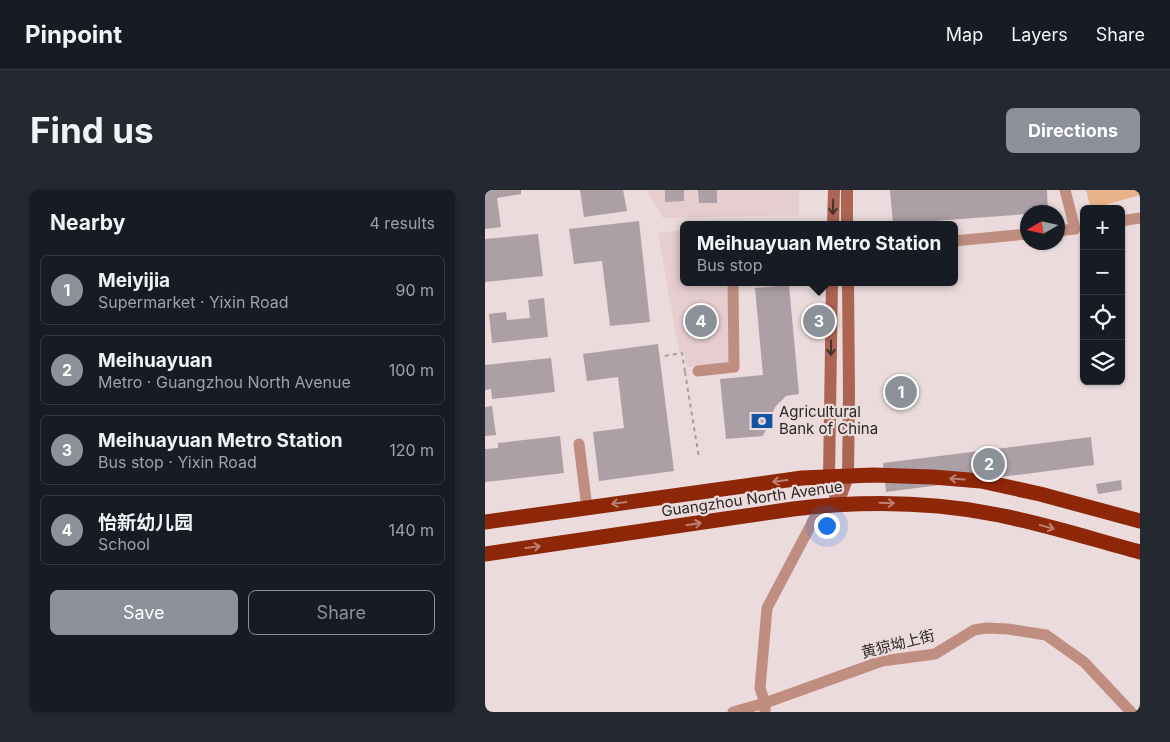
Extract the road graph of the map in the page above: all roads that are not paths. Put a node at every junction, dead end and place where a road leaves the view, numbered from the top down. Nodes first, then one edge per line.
1 (834, 190) edge
2 (847, 190) edge
3 (1065, 190) edge
4 (1140, 218) edge
5 (1125, 220) edge
6 (833, 221) edge
7 (847, 221) edge
8 (1079, 228) edge
9 (1065, 229) edge
10 (1020, 235) edge
11 (958, 241) edge
12 (733, 286) edge
13 (832, 286) edge
14 (848, 286) edge
15 (698, 371) road end
16 (579, 444) dead end
17 (848, 476) junction
18 (829, 477) junction
19 (838, 504) junction
20 (821, 506) junction
21 (587, 508) junction
22 (1140, 521) edge
23 (485, 522) edge
24 (1138, 553) edge
25 (485, 554) edge
26 (765, 708) edge
27 (733, 712) edge
28 (1131, 712) edge

1 -> 6 main road
2 - 7 main road
3 - 8 street
4 - 5 street
8 - 9 street
10 - 11 street
12 - 15 street
13 -> 18 main road
14 - 17 main road
16 - 21 street
17 - 18 highway, Guangzhou North Avenue
17 - 19 main road
22 -> 17 highway, Guangzhou North Avenue
18 - 19 main road
18 -> 21 highway, Guangzhou North Avenue
19 - 20 highway, Guangzhou North Avenue
19 -> 24 highway, Guangzhou North Avenue
25 -> 20 highway, Guangzhou North Avenue
20 - 26 street
21 - 23 highway, Guangzhou North Avenue
26 - 27 street, 黄猄坳上街
26 - 28 street, 黄猄坳上街

